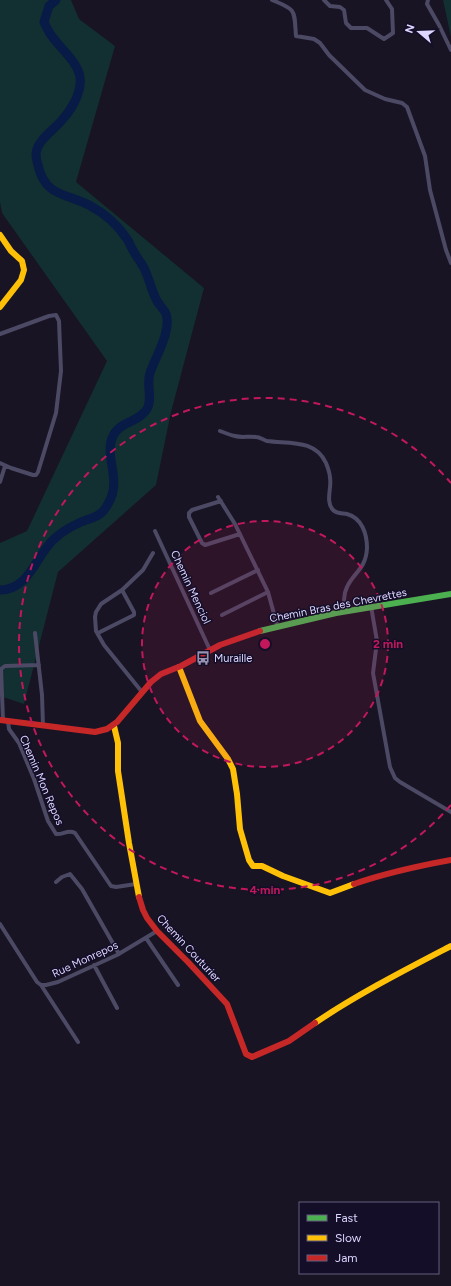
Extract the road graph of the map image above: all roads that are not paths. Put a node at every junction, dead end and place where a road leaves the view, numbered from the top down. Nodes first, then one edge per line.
1 (272, 0) edge
2 (324, 0) edge
3 (386, 0) edge
4 (428, 0) edge
5 (451, 50) edge
6 (0, 235) edge
7 (451, 263) edge
8 (0, 307) edge
9 (0, 334) edge
10 (220, 431) dead end
11 (0, 463) edge
12 (5, 466) junction
13 (0, 482) edge
14 (218, 497) dead end
15 (221, 501) junction
16 (155, 531) dead end
17 (240, 534) junction
18 (153, 553) dead end
19 (258, 570) junction
20 (122, 590) junction
21 (268, 592) junction
22 (211, 593) dead end
23 (451, 594) edge
24 (371, 606) junction
25 (345, 611) junction
26 (222, 615) dead end
27 (277, 626) junction
28 (35, 633) dead end
29 (98, 634) junction
30 (210, 650) junction
31 (39, 664) junction
32 (179, 667) junction
33 (142, 692) junction
34 (3, 720) edge
35 (43, 726) junction
36 (114, 726) junction
37 (451, 812) edge
38 (451, 860) edge
39 (56, 882) dead end
40 (136, 884) junction
41 (0, 924) edge
42 (158, 931) junction
43 (146, 938) junction
44 (451, 946) edge
45 (119, 954) junction
46 (94, 965) junction
47 (41, 985) junction
48 (178, 985) dead end
49 (117, 1008) dead end
50 (78, 1042) dead end

1 - 7 street
2 - 3 street
4 - 5 street
6 - 8 street
9 - 12 street
10 - 25 street
11 - 12 street
12 - 13 street
14 - 15 street
15 - 17 street
15 - 17 street
16 - 30 street, Chemin Menciol
17 - 19 street
18 - 20 street, Chemin Menciol
19 - 21 street
19 - 22 street
20 - 29 street, Chemin Menciol
20 - 29 street
21 - 26 street
21 - 27 street
23 - 24 street, Chemin Bras des Chevrettes
24 - 25 street, Chemin Bras des Chevrettes
24 - 37 street
25 - 27 street, Chemin Bras des Chevrettes
27 - 30 street, Chemin Bras des Chevrettes
28 - 31 street, Chemin Mon Repos
29 - 33 street, Chemin Menciol
30 - 32 street, Chemin Bras des Chevrettes
31 - 34 street
31 - 35 street, Chemin Mon Repos
32 - 33 street, Chemin Bras des Chevrettes
32 - 38 street
33 - 36 street, Chemin Bras des Chevrettes
34 - 35 street
34 - 40 street, Chemin Mon Repos
35 - 36 street
36 - 40 street, Chemin Couturier
39 - 45 street
40 - 42 street, Chemin Couturier
41 - 47 street, Rue Monrepos
42 - 43 street, Rue Monrepos
42 - 44 street, Chemin Couturier
43 - 45 street, Rue Monrepos
43 - 48 street
45 - 46 street, Rue Monrepos
46 - 47 street, Rue Monrepos
46 - 49 street
47 - 50 street

